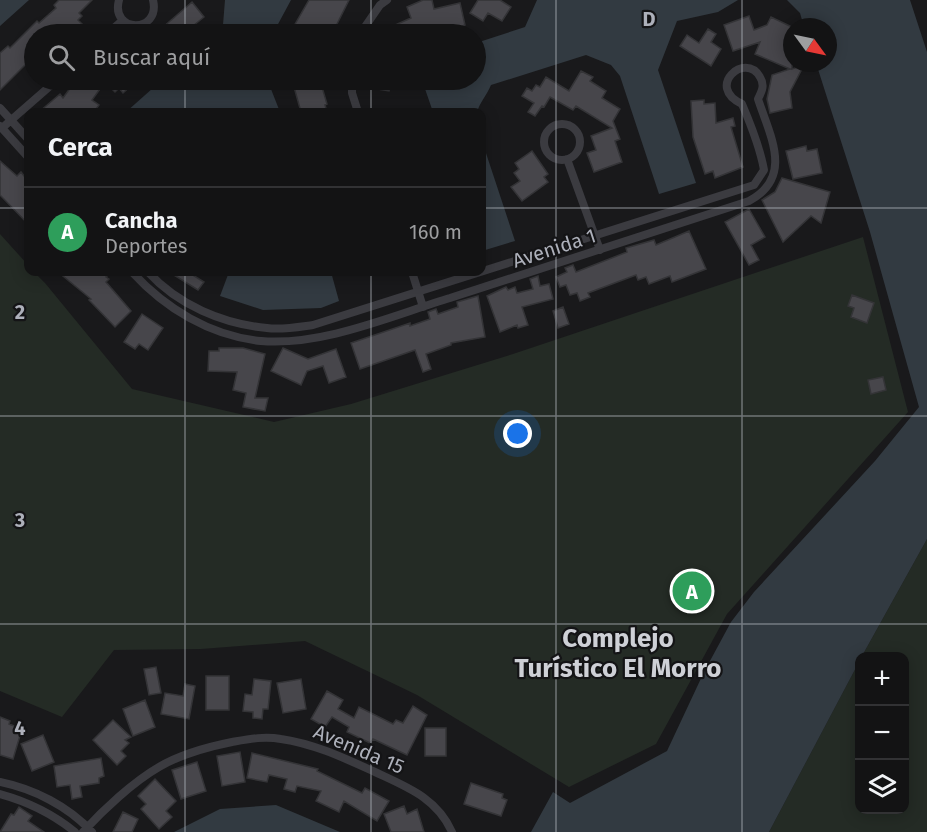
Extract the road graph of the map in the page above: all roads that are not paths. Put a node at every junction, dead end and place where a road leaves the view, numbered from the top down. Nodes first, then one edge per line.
1 (119, 0) edge
2 (153, 0) edge
3 (387, 0) edge
4 (123, 21) junction
5 (119, 24) edge
6 (130, 24) edge
7 (143, 24) edge
8 (367, 24) edge
9 (46, 90) edge
10 (352, 90) edge
11 (758, 99) junction
12 (742, 104) junction
13 (0, 108) edge
14 (25, 108) edge
15 (357, 108) edge
16 (24, 109) edge
17 (11, 120) junction
18 (1, 127) edge
19 (24, 135) edge
20 (24, 153) edge
21 (567, 159) junction
22 (677, 210) junction
23 (681, 224) junction
24 (596, 234) junction
25 (600, 250) junction
26 (523, 258) junction
27 (486, 270) edge
28 (527, 274) junction
29 (136, 276) edge
30 (153, 276) edge
31 (413, 276) edge
32 (468, 276) edge
33 (419, 292) junction
34 (423, 307) junction
35 (280, 328) junction
36 (279, 341) junction
37 (0, 782) edge
38 (0, 794) edge
39 (88, 830) edge
40 (75, 832) edge
41 (452, 832) edge

1 - 4 street
2 - 7 street
3 - 8 street
4 - 5 street
4 - 6 street
9 - 14 street
10 - 15 street
11 - 12 street
11 - 12 street, Avenida 1
11 - 23 street, Avenida 1
12 - 22 street, Avenida 1
13 - 17 street
16 - 17 street
17 - 18 street
17 - 19 street
18 - 20 street
21 - 21 street
21 - 24 street
22 - 23 street
22 - 24 street, Avenida 1
23 - 25 street, Avenida 1
24 - 25 street
24 - 26 street, Avenida 1
25 - 28 street, Avenida 1
26 - 27 street, Avenida 1
26 - 28 street
28 - 34 street, Avenida 1
29 - 36 street, Avenida 1
30 - 35 street, Avenida 1
31 - 33 street
32 - 33 street, Avenida 1
33 - 34 street
33 - 35 street, Avenida 1
34 - 36 street, Avenida 1
35 - 36 street
37 - 39 street
38 - 40 street
39 - 41 street, Avenida 15

